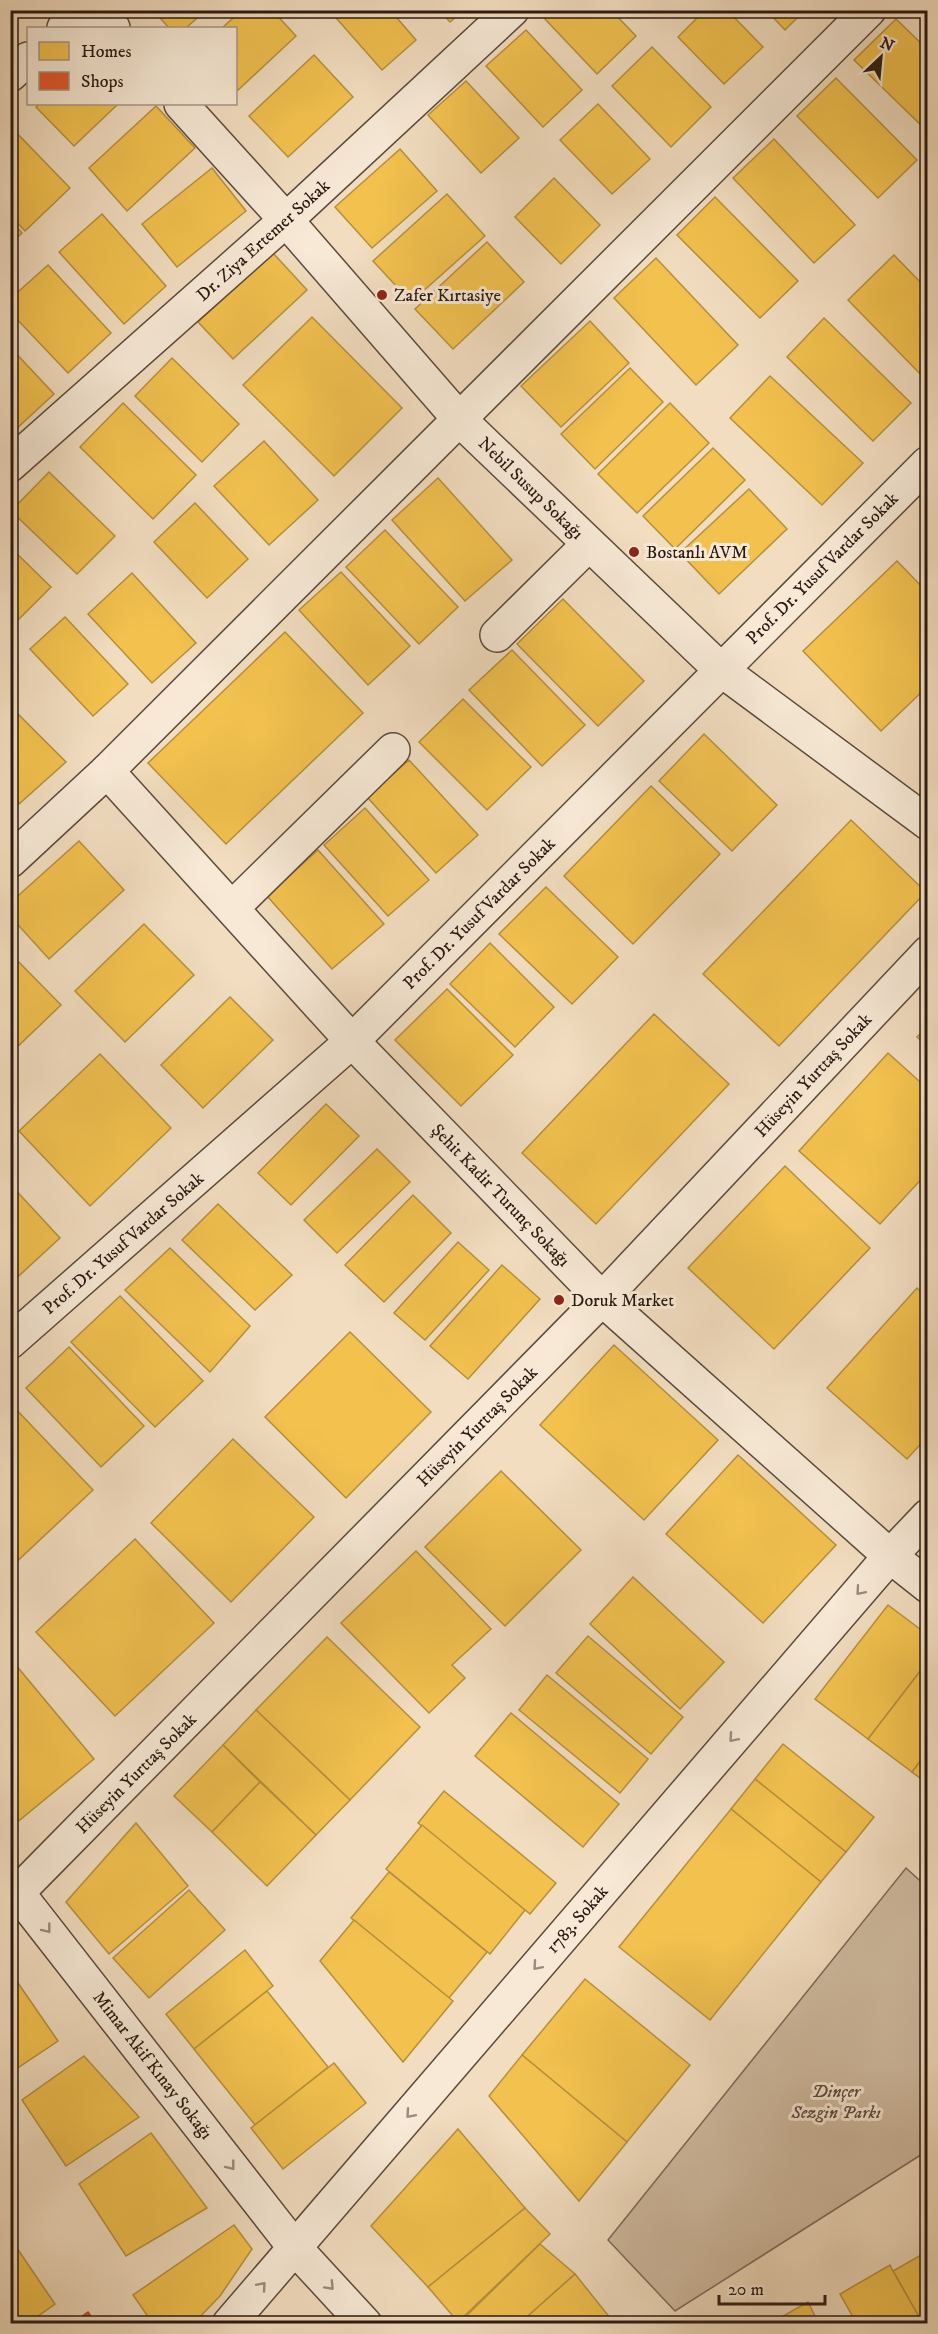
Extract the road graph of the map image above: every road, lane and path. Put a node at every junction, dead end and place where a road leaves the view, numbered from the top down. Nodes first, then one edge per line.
1 (86, 10) edge
2 (97, 10) edge
3 (512, 10) edge
4 (868, 10) edge
5 (65, 27) edge
6 (112, 27) edge
7 (27, 60) edge
8 (10, 75) edge
9 (182, 105) edge
10 (286, 220) junction
11 (460, 420) junction
12 (927, 463) edge
13 (10, 465) edge
14 (590, 544) junction
15 (496, 635) dead end
16 (720, 669) junction
17 (393, 750) dead end
18 (107, 771) junction
19 (927, 823) edge
20 (10, 861) edge
21 (232, 908) junction
22 (927, 953) edge
23 (352, 1041) junction
24 (602, 1299) junction
25 (10, 1342) edge
26 (927, 1516) edge
27 (890, 1556) junction
28 (927, 1586) edge
29 (14, 1888) edge
30 (295, 2247) junction
31 (229, 2324) edge
32 (365, 2324) edge

1 - 5 street
2 - 6 street
3 - 10 street, Dr. Ziya Ertemer Sokak
4 - 11 street
7 - 8 street
9 - 10 street, Nebil Susup Sokağı
10 - 11 street, Nebil Susup Sokağı
10 - 13 street, Dr. Ziya Ertemer Sokak
11 - 14 street, Nebil Susup Sokağı
11 - 18 street
12 - 16 street, Prof. Dr. Yusuf Vardar Sokak
14 - 15 street
14 - 16 street, Nebil Susup Sokağı
16 - 19 street, Nebil Susup Sokağı
16 - 23 street, Prof. Dr. Yusuf Vardar Sokak
17 - 21 street
18 - 20 street
18 - 21 street, Şehit Kadir Turunç Sokağı
21 - 23 street, Şehit Kadir Turunç Sokağı
22 - 24 street, Hüseyin Yurttaş Sokak
23 - 24 street, Şehit Kadir Turunç Sokağı
23 - 25 street, Prof. Dr. Yusuf Vardar Sokak
24 - 27 street, Şehit Kadir Turunç Sokağı
24 - 29 street, Hüseyin Yurttaş Sokak
26 - 27 street, 1783. Sokak
27 - 28 street, Şehit Kadir Turunç Sokağı
27 -> 30 street, 1783. Sokak
29 -> 30 street, Mimar Akif Kınay Sokağı
31 -> 30 street, 1783. Sokak
30 -> 32 street, Mimar Akif Kınay Sokağı

